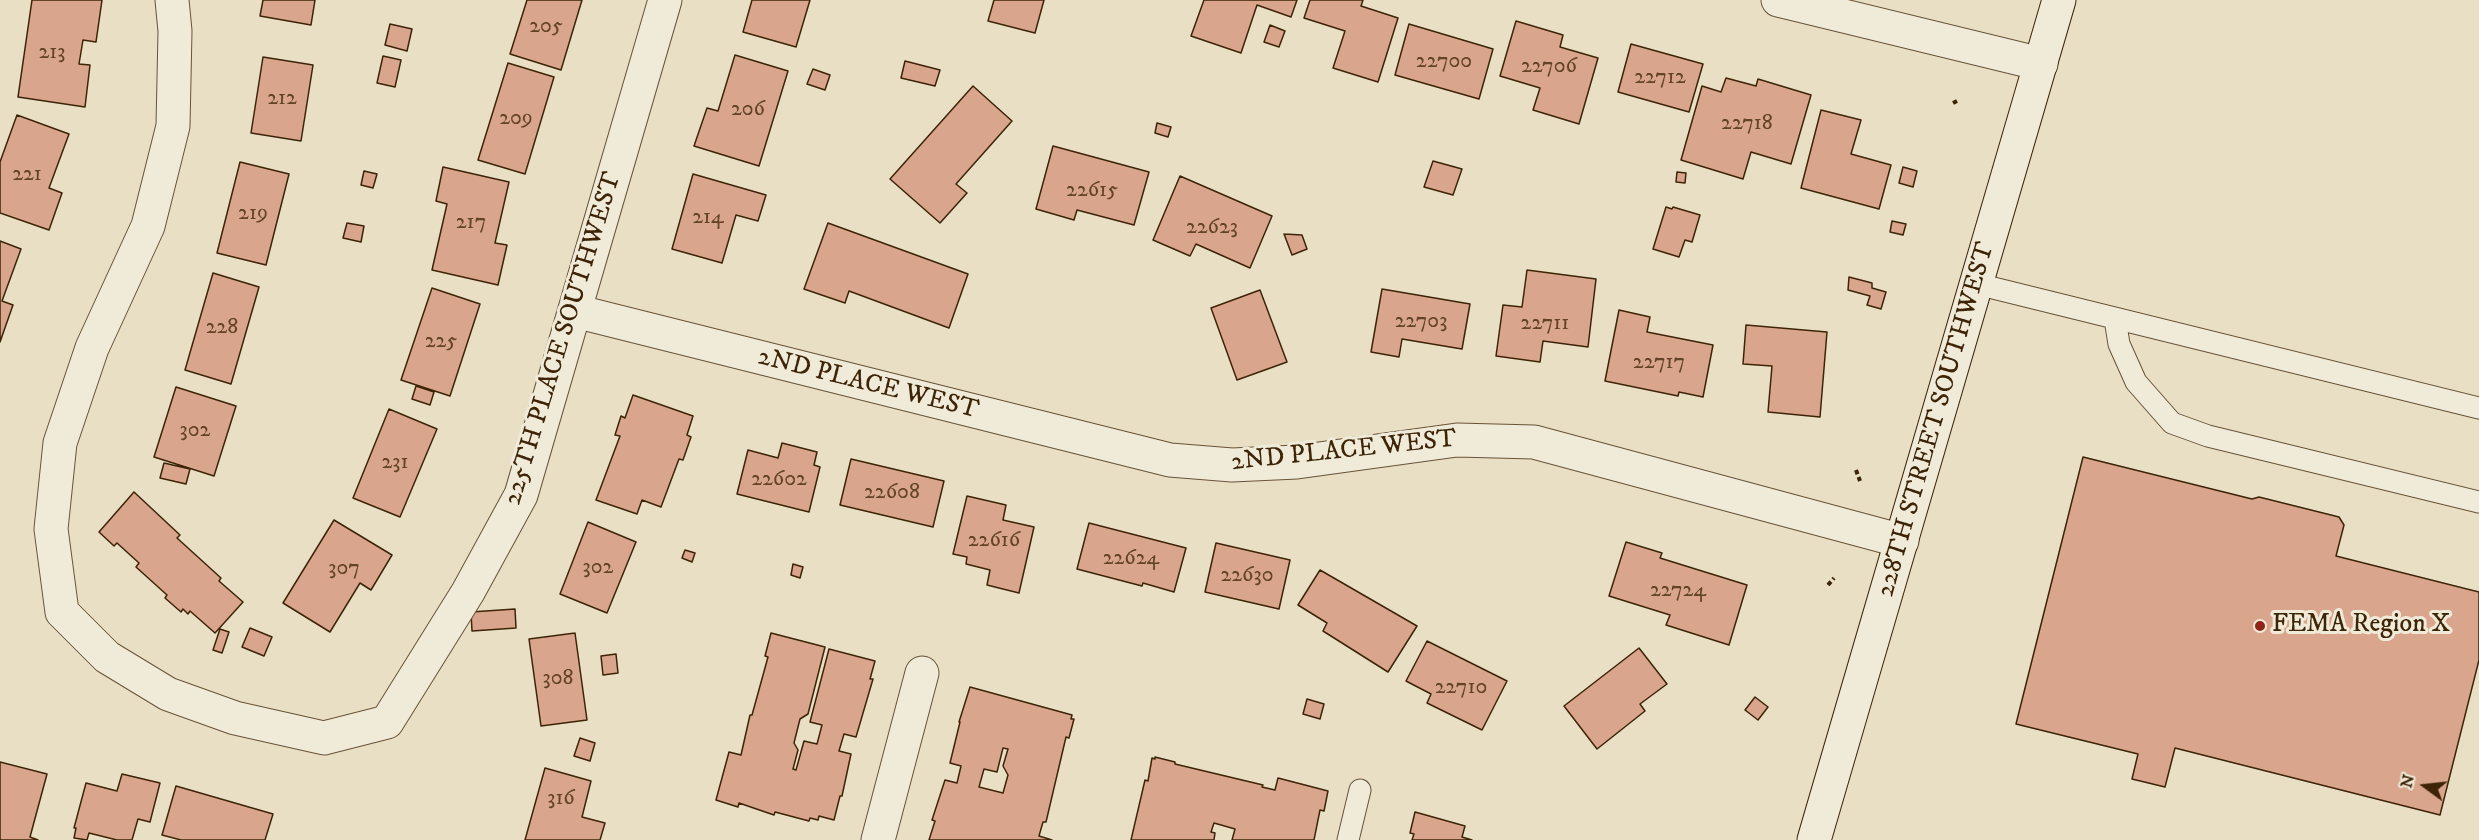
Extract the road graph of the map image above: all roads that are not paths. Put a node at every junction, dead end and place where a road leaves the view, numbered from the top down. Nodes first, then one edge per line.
1 (172, 0) edge
2 (666, 0) edge
3 (1778, 0) edge
4 (2059, 0) edge
5 (2041, 64) junction
6 (1977, 284) junction
7 (575, 311) junction
8 (2115, 319) junction
9 (2479, 408) edge
10 (2479, 502) edge
11 (1902, 541) junction
12 (922, 673) dead end
13 (1360, 790) dead end
14 (878, 840) edge
15 (1348, 840) edge
16 (1814, 840) edge

1 - 7 street, 225TH PLACE SOUTHWEST
2 - 7 street, 225TH PLACE SOUTHWEST
3 - 5 street
4 - 5 street, 228TH STREET SOUTHWEST
5 - 6 street, 228TH STREET SOUTHWEST
6 - 8 lane
6 - 11 street, 228TH STREET SOUTHWEST
7 - 11 street, 2ND PLACE WEST
8 - 9 lane
8 - 10 lane
11 - 16 street, 228TH STREET SOUTHWEST
12 - 14 street
13 - 15 lane

